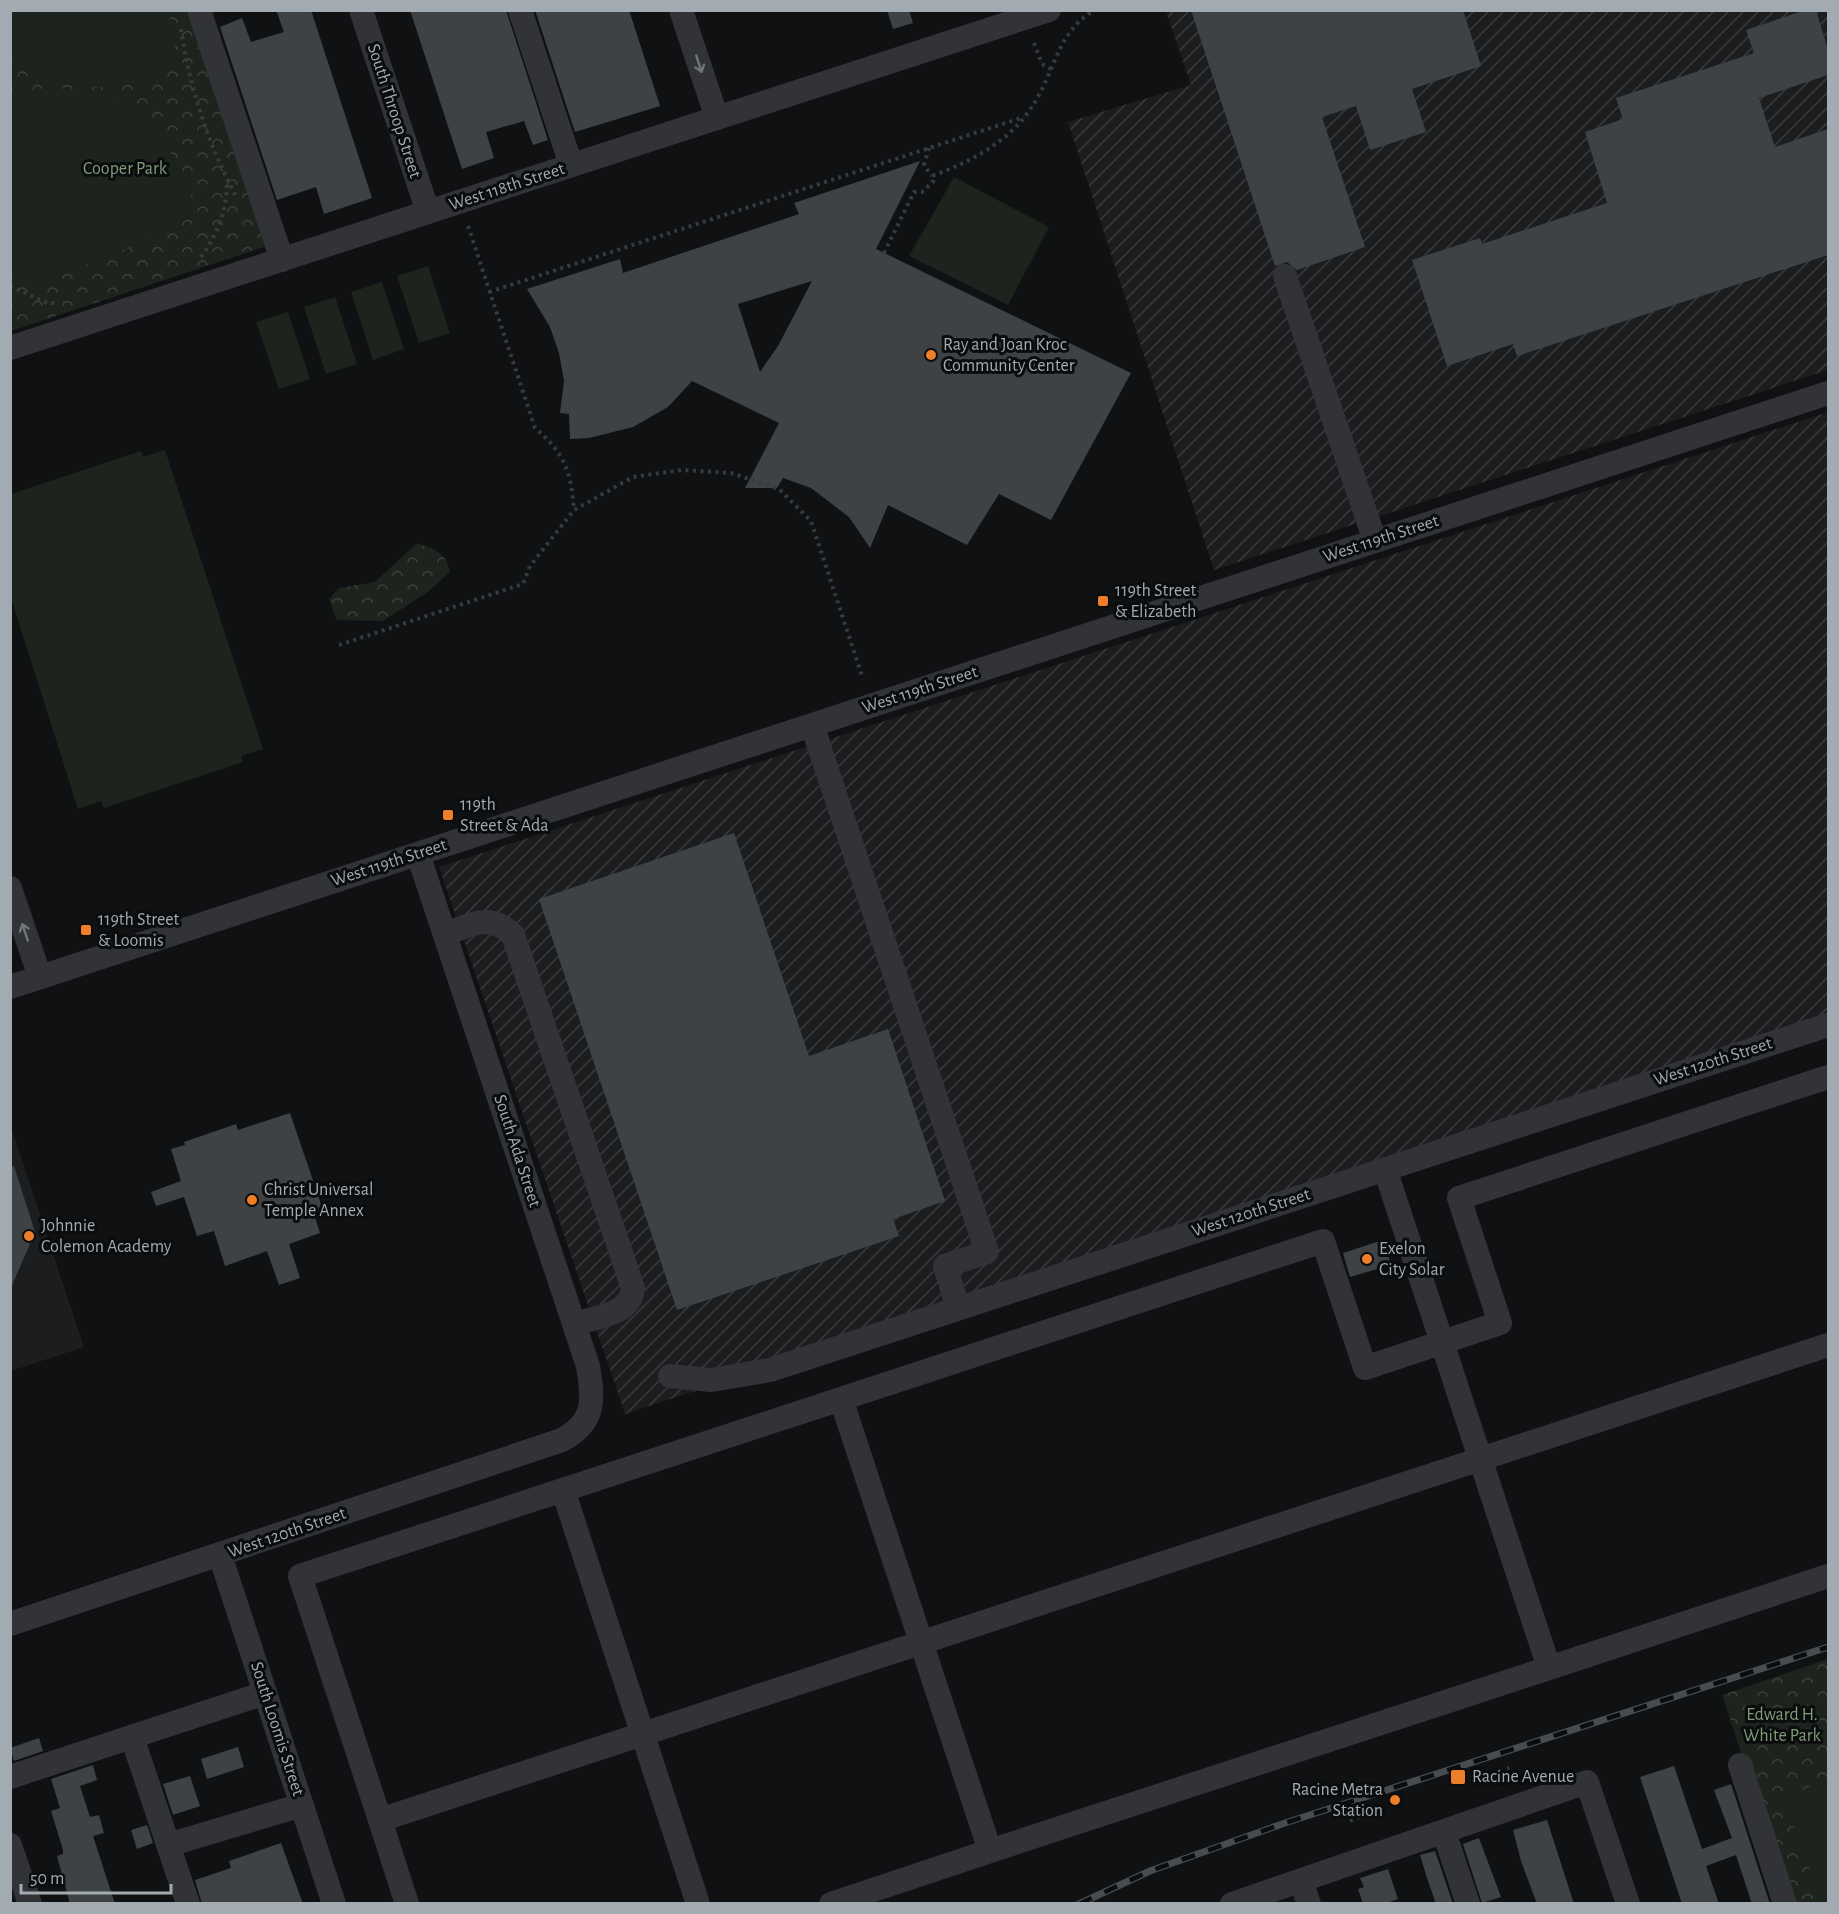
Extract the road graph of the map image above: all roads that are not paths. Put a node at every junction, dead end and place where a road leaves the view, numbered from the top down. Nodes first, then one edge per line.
1 (361, 10) edge
2 (520, 10) edge
3 (681, 10) edge
4 (1048, 10) edge
5 (190, 16) edge
6 (1001, 18) edge
7 (717, 118) junction
8 (571, 165) junction
9 (428, 212) junction
10 (282, 260) junction
11 (1285, 276) dead end
12 (10, 348) edge
13 (1828, 393) edge
14 (1375, 541) junction
15 (812, 725) junction
16 (418, 854) junction
17 (10, 888) edge
18 (445, 934) junction
19 (40, 977) junction
20 (10, 987) edge
21 (1828, 1025) edge
22 (1828, 1077) edge
23 (1385, 1169) junction
24 (958, 1308) junction
25 (574, 1324) junction
26 (1442, 1342) junction
27 (1828, 1345) edge
28 (670, 1376) dead end
29 (842, 1399) junction
30 (562, 1440) joint
31 (1480, 1459) junction
32 (563, 1490) junction
33 (220, 1555) junction
34 (1828, 1576) edge
35 (10, 1624) edge
36 (922, 1642) junction
37 (1549, 1668) junction
38 (265, 1693) junction
39 (642, 1734) junction
40 (132, 1737) junction
41 (1740, 1765) dead end
42 (10, 1777) edge
43 (302, 1805) junction
44 (380, 1820) junction
45 (1444, 1832) junction
46 (10, 1845) edge
47 (168, 1845) junction
48 (990, 1851) junction
49 (1305, 1892) edge
50 (30, 1904) edge
51 (188, 1904) edge
52 (334, 1904) edge
53 (407, 1904) edge
54 (698, 1904) edge
55 (831, 1904) edge
56 (1232, 1904) edge
57 (1468, 1904) edge
58 (1628, 1904) edge
59 (1785, 1904) edge

1 - 9 street, South Throop Street
2 - 8 street
3 -> 7 street
4 - 6 street, West 118th Street
5 - 10 street
6 - 7 street, West 118th Street
7 - 8 street, West 118th Street
8 - 9 street, West 118th Street
9 - 10 street, West 118th Street
10 - 12 street, West 118th Street
11 - 14 street
13 - 14 street, West 119th Street
14 - 15 street, West 119th Street
15 - 16 street, West 119th Street
15 - 24 street
16 - 18 street, South Ada Street
16 - 19 street, West 119th Street
19 -> 17 street
18 - 25 street, South Ada Street
18 - 25 street
19 - 20 street, West 119th Street
21 - 23 street, West 120th Street
22 - 26 street
23 - 24 street, West 120th Street
23 - 26 street
24 - 28 street, West 120th Street
25 - 30 street, South Ada Street
26 - 29 street
26 - 31 street
27 - 31 street
29 - 32 street
29 - 36 street
30 - 33 street, West 120th Street
31 - 36 street
31 - 37 street
32 - 39 street
32 - 44 street
33 - 35 street, West 120th Street
33 - 38 street, South Loomis Street
34 - 37 street
36 - 39 street
36 - 48 street
37 - 48 street
38 - 40 street
38 - 43 street, South Loomis Street
39 - 44 street
39 - 54 street
40 - 42 street
40 - 47 street
41 - 59 street
43 - 47 street
43 - 52 street, South Loomis Street
44 - 53 street
45 - 49 street
45 - 57 street
45 - 58 street
46 - 50 street
47 - 51 street
48 - 55 street
49 - 56 street

